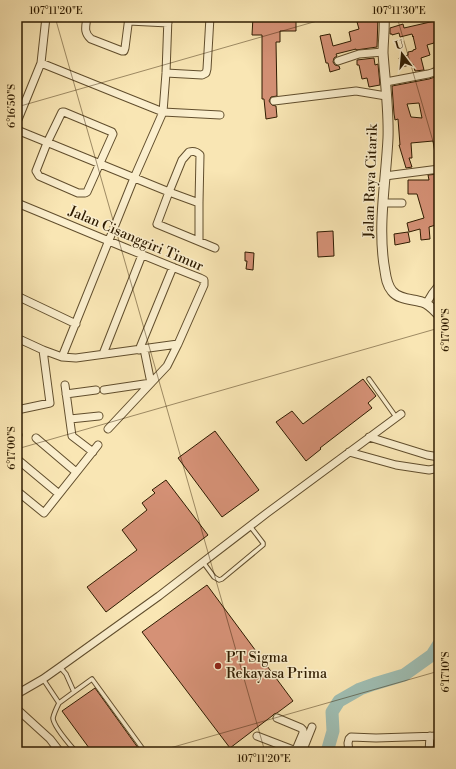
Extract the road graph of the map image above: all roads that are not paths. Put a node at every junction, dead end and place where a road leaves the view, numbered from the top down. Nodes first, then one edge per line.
1 (46, 17) edge
2 (87, 17) edge
3 (210, 17) edge
4 (384, 17) edge
5 (129, 19) edge
6 (168, 20) edge
7 (439, 41) edge
8 (383, 52) junction
9 (338, 61) dead end
10 (439, 62) edge
11 (41, 63) junction
12 (439, 68) edge
13 (166, 73) junction
14 (386, 82) junction
15 (386, 96) junction
16 (274, 101) dead end
17 (163, 112) junction
18 (220, 115) dead end
19 (17, 122) edge
20 (17, 130) edge
21 (47, 143) junction
22 (100, 164) junction
23 (439, 169) edge
24 (385, 176) junction
25 (134, 178) junction
26 (168, 192) junction
27 (17, 203) edge
28 (199, 203) junction
29 (383, 203) junction
30 (402, 203) dead end
31 (109, 241) junction
32 (199, 242) junction
33 (215, 248) dead end
34 (142, 255) junction
35 (173, 268) junction
36 (439, 286) edge
37 (17, 296) edge
38 (426, 304) junction
39 (439, 315) edge
40 (76, 324) junction
41 (17, 338) edge
42 (178, 344) junction
43 (43, 350) junction
44 (142, 350) junction
45 (102, 354) junction
46 (62, 357) junction
47 (369, 379) dead end
48 (151, 383) junction
49 (65, 385) dead end
50 (66, 394) junction
51 (17, 410) edge
52 (398, 415) joint
53 (99, 416) dead end
54 (70, 419) junction
55 (108, 429) dead end
56 (369, 437) junction
57 (36, 438) dead end
58 (98, 445) dead end
59 (93, 452) junction
60 (349, 452) junction
61 (439, 457) edge
62 (17, 459) edge
63 (439, 468) edge
64 (76, 472) junction
65 (17, 491) edge
66 (59, 494) junction
67 (250, 526) junction
68 (203, 562) junction
69 (60, 667) junction
70 (43, 679) junction
71 (74, 692) junction
72 (17, 694) edge
73 (59, 703) junction
74 (17, 709) edge
75 (277, 718) dead end
76 (312, 728) dead end
77 (257, 736) dead end
78 (430, 736) junction
79 (439, 736) edge
80 (17, 751) edge
81 (27, 752) edge
82 (60, 752) edge
83 (76, 752) edge
84 (145, 752) edge
85 (298, 752) edge
86 (349, 752) edge
87 (429, 752) edge

1 - 11 street
2 - 5 street
3 - 13 street
4 - 8 street, Jalan Raya Citarik
5 - 6 street
6 - 13 street
7 - 10 street
8 - 9 street
8 - 14 street, Jalan Raya Citarik
11 - 17 street
11 - 19 street
12 - 14 street
13 - 17 street
14 - 15 street, Jalan Raya Citarik
15 - 16 street
15 - 24 street, Jalan Raya Citarik
17 - 18 street
17 - 25 street
20 - 21 street
21 - 22 street
21 - 22 street
21 - 22 street
22 - 25 street
23 - 24 street
24 - 29 street, Jalan Raya Citarik
25 - 26 street
25 - 31 street
26 - 28 street
26 - 28 street
26 - 32 street
27 - 31 street, Jalan Cisanggiri Timur
28 - 32 street
29 - 30 street
29 - 38 street, Jalan Raya Citarik
31 - 34 street, Jalan Cisanggiri Timur
31 - 40 street
32 - 33 street
34 - 35 street, Jalan Cisanggiri Timur
34 - 45 street
35 - 42 street, Jalan Cisanggiri Timur
35 - 44 street
36 - 38 street
37 - 40 street
38 - 39 street, Jalan Raya Citarik
40 - 46 street
41 - 43 street
42 - 44 street
42 - 48 street
43 - 46 street
43 - 51 street
44 - 45 street
44 - 48 street
45 - 46 street
47 - 52 lane
48 - 50 street
48 - 55 street
49 - 50 street
50 - 54 street
52 - 56 street
53 - 54 street
54 - 59 street
56 - 60 street
56 - 61 street
57 - 64 street
58 - 59 street
59 - 64 street
60 - 63 street
60 - 67 street
62 - 66 street
64 - 66 street
65 - 66 street
67 - 68 street
67 - 68 lane
68 - 69 street
69 - 70 street
69 - 71 lane
70 - 72 street
70 - 73 lane
71 - 73 lane
71 - 84 lane
73 - 83 lane
74 - 82 street
75 - 85 street
76 - 85 street
77 - 85 street
78 - 79 street
78 - 86 street
78 - 87 street
80 - 81 street

